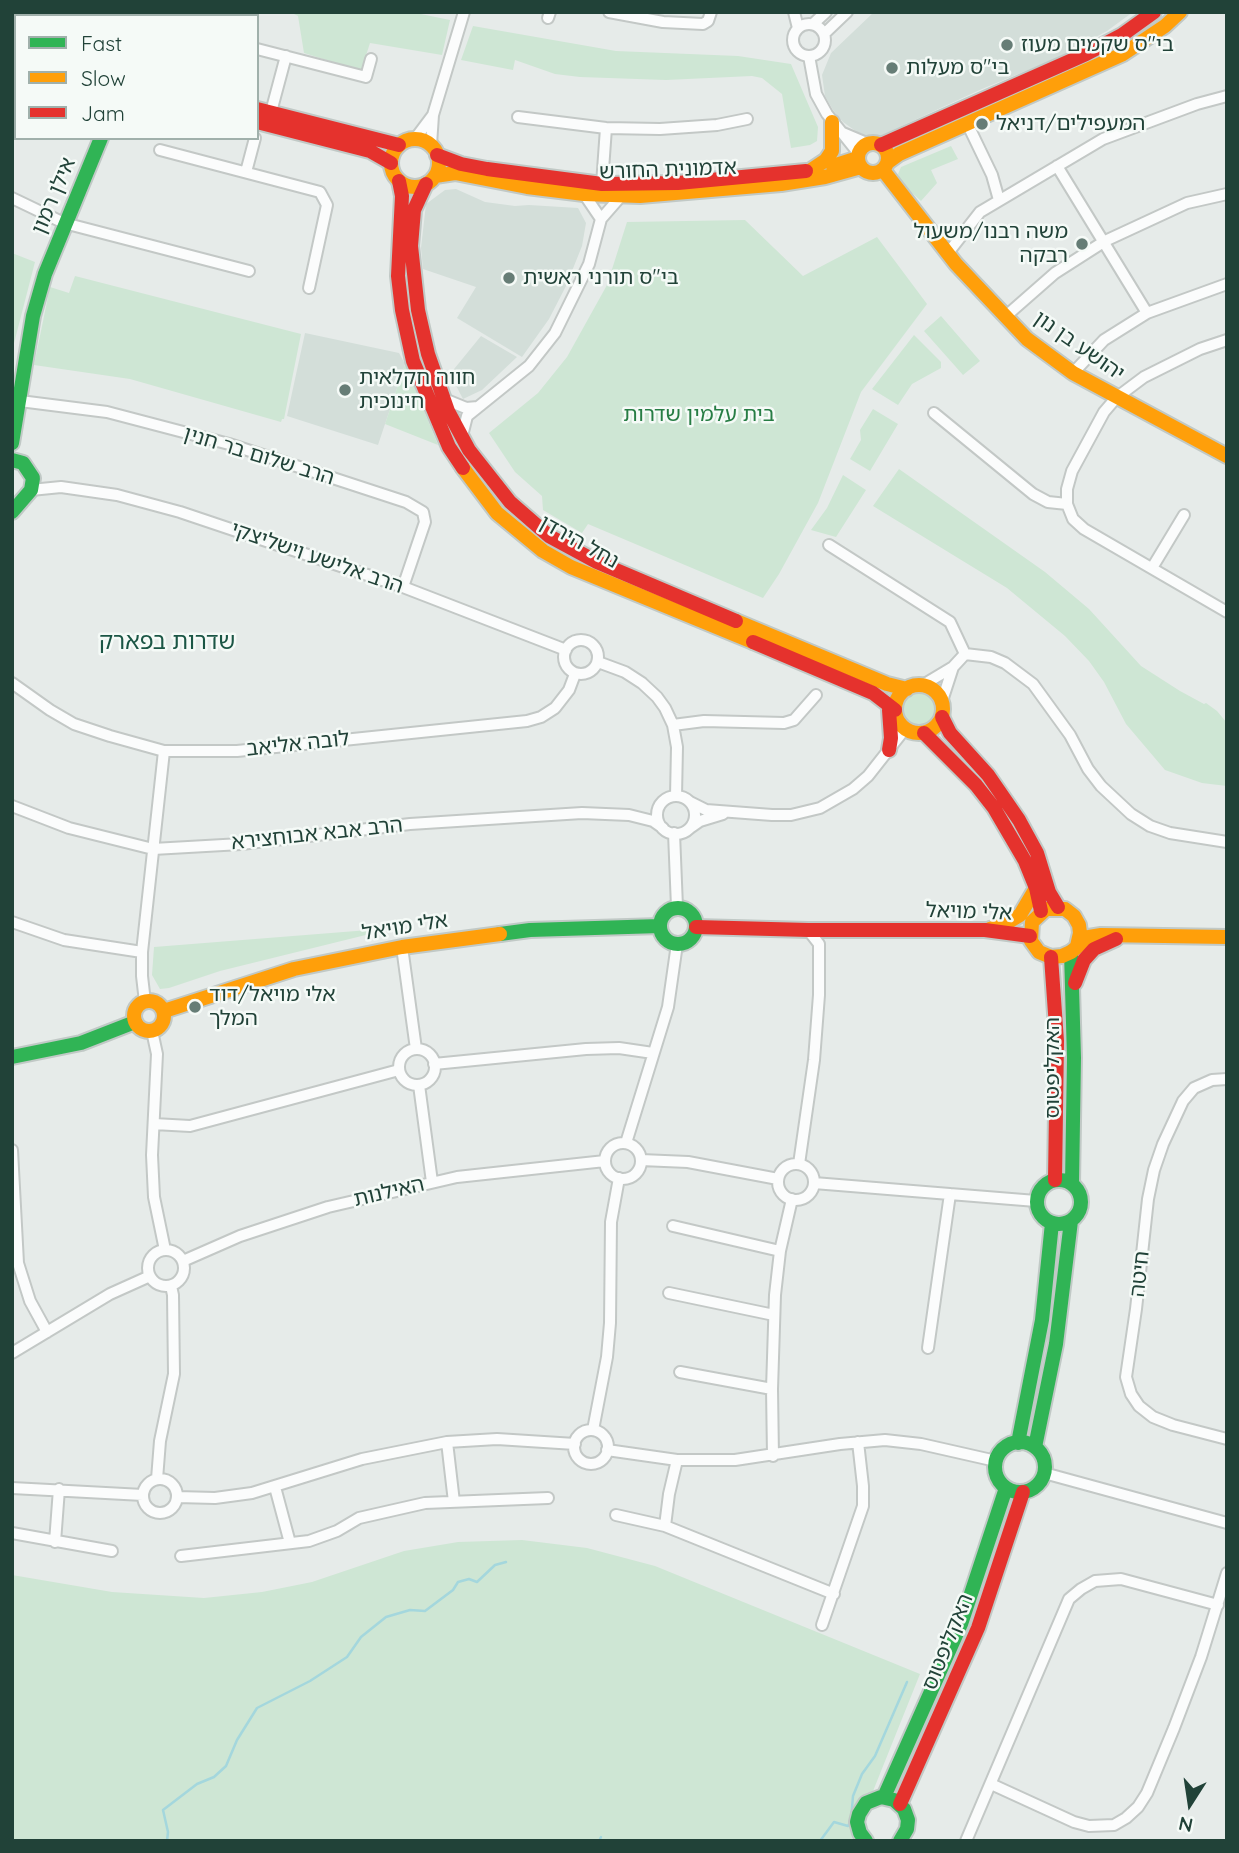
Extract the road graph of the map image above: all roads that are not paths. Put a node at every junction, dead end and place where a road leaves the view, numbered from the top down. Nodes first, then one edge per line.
1 (464, 12) edge
2 (609, 12) edge
3 (711, 12) edge
4 (794, 12) edge
5 (826, 12) edge
6 (847, 12) edge
7 (1154, 12) edge
8 (1180, 12) edge
9 (627, 14) edge
10 (813, 24) junction
11 (798, 28) junction
12 (824, 34) junction
13 (259, 49) edge
14 (809, 55) junction
15 (286, 56) junction
16 (371, 59) dead end
17 (1227, 96) edge
18 (433, 115) junction
19 (517, 117) dead end
20 (260, 119) edge
21 (747, 119) dead end
22 (967, 123) junction
23 (836, 127) junction
24 (606, 128) junction
25 (415, 139) junction
26 (100, 140) edge
27 (254, 140) edge
28 (399, 145) junction
29 (160, 150) dead end
30 (434, 150) junction
31 (866, 154) junction
32 (391, 163) junction
33 (886, 166) junction
34 (1057, 166) junction
35 (810, 170) junction
36 (246, 172) junction
37 (430, 180) junction
38 (399, 181) junction
39 (602, 184) junction
40 (584, 194) junction
41 (1227, 194) edge
42 (622, 195) junction
43 (12, 198) edge
44 (999, 200) junction
45 (601, 219) junction
46 (64, 223) junction
47 (1105, 241) junction
48 (948, 253) junction
49 (249, 271) dead end
50 (1227, 284) edge
51 (309, 288) dead end
52 (1147, 313) junction
53 (1006, 316) junction
54 (1227, 340) edge
55 (1073, 373) junction
56 (1116, 398) junction
57 (443, 399) junction
58 (15, 400) edge
59 (478, 407) junction
60 (934, 413) dead end
61 (462, 436) junction
62 (14, 438) edge
63 (1227, 456) edge
64 (21, 463) edge
65 (61, 487) junction
66 (22, 496) edge
67 (1068, 504) junction
68 (12, 512) edge
69 (1184, 515) dead end
70 (829, 545) dead end
71 (1152, 568) junction
72 (403, 587) junction
73 (1227, 612) edge
74 (566, 650) junction
75 (965, 654) junction
76 (598, 662) junction
77 (953, 667) junction
78 (575, 674) junction
79 (12, 683) edge
80 (923, 685) junction
81 (906, 689) junction
82 (799, 694) dead end
83 (942, 701) junction
84 (891, 706) junction
85 (942, 717) junction
86 (673, 725) junction
87 (905, 729) junction
88 (926, 735) junction
89 (889, 750) junction
90 (164, 751) junction
91 (670, 798) junction
92 (690, 802) junction
93 (12, 806) edge
94 (729, 813) junction
95 (629, 815) junction
96 (690, 828) junction
97 (668, 831) junction
98 (1227, 842) edge
99 (153, 849) junction
100 (1036, 888) junction
101 (677, 907) junction
102 (1058, 907) junction
103 (1041, 911) junction
104 (1076, 918) junction
105 (12, 922) edge
106 (660, 926) junction
107 (696, 927) junction
108 (808, 930) junction
109 (832, 930) junction
110 (985, 930) junction
111 (1130, 935) junction
112 (1030, 936) junction
113 (1227, 937) edge
114 (677, 944) junction
115 (819, 944) junction
116 (402, 947) junction
117 (1074, 949) junction
118 (142, 952) junction
119 (1051, 957) junction
120 (1053, 978) junction
121 (1073, 991) junction
122 (145, 1002) junction
123 (164, 1011) junction
124 (135, 1022) junction
125 (152, 1031) junction
126 (416, 1049) junction
127 (653, 1053) junction
128 (12, 1057) edge
129 (434, 1064) junction
130 (399, 1070) junction
131 (1227, 1079) edge
132 (419, 1085) junction
133 (154, 1124) junction
134 (626, 1143) junction
135 (12, 1150) edge
136 (641, 1160) junction
137 (605, 1161) junction
138 (799, 1164) junction
139 (619, 1178) junction
140 (778, 1179) junction
141 (1055, 1180) junction
142 (432, 1182) junction
143 (814, 1183) junction
144 (1072, 1184) junction
145 (950, 1194) junction
146 (792, 1199) junction
147 (1036, 1201) junction
148 (1071, 1221) junction
149 (1052, 1223) junction
150 (673, 1226) dead end
151 (165, 1250) junction
152 (780, 1251) junction
153 (183, 1261) junction
154 (150, 1276) junction
155 (171, 1286) junction
156 (669, 1293) dead end
157 (774, 1315) junction
158 (47, 1332) junction
159 (928, 1348) dead end
160 (12, 1353) edge
161 (680, 1371) dead end
162 (772, 1389) junction
163 (593, 1430) junction
164 (1227, 1439) edge
165 (447, 1442) junction
166 (858, 1442) junction
167 (1018, 1443) junction
168 (575, 1444) junction
169 (1035, 1447) junction
170 (607, 1450) junction
171 (772, 1456) junction
172 (677, 1460) junction
173 (996, 1461) junction
174 (1044, 1473) junction
175 (157, 1479) junction
176 (275, 1487) junction
177 (12, 1488) edge
178 (1006, 1488) junction
179 (59, 1489) junction
180 (1023, 1492) junction
181 (143, 1495) junction
182 (177, 1497) junction
183 (548, 1498) dead end
184 (454, 1502) junction
185 (616, 1516) dead end
186 (1227, 1523) edge
187 (665, 1526) junction
188 (12, 1532) edge
189 (55, 1542) junction
190 (290, 1543) junction
191 (112, 1551) dead end
192 (181, 1556) dead end
193 (1227, 1573) edge
194 (834, 1594) junction
195 (1217, 1605) junction
196 (822, 1625) dead end
197 (991, 1784) junction
198 (884, 1797) junction
199 (900, 1804) junction
200 (865, 1841) edge
201 (900, 1841) edge
202 (966, 1841) edge

1 - 18 street
2 - 9 street
3 - 9 street
4 - 11 street
5 - 10 street
6 - 12 street
7 - 31 main road
8 - 22 main road
10 - 11 street
10 - 12 street
11 - 14 street
12 - 14 street
13 - 15 street
14 - 23 street
15 - 16 street
15 - 20 street
17 - 34 street
18 - 25 street
18 - 30 street
19 - 24 street
20 - 28 main road
20 - 32 main road
21 - 24 street
22 - 33 main road
22 - 44 street
23 - 31 street
23 - 35 main road
24 - 39 street
25 - 28 main road
25 - 30 main road
26 - 46 main road, אילן רמון
27 - 36 street
28 - 32 main road
29 - 36 street
30 - 37 main road
30 - 39 main road, אדמונית החורש
31 - 33 main road, יהושע בן נון
31 - 33 main road
31 - 35 main road, אדמונית החורש
31 - 42 main road, אדמונית החורש
32 - 38 main road
33 - 48 main road, יהושע בן נון
34 - 44 street
34 - 47 street
35 - 39 main road, אדמונית החורש
36 - 51 street
37 - 38 main road
37 - 40 main road, אדמונית החורש
37 - 57 main road, נחל הירדן
38 - 84 main road, נחל הירדן
40 - 42 main road, אדמונית החורש
40 - 45 street
41 - 47 street
42 - 45 street
43 - 46 street
44 - 48 street
45 - 59 street
46 - 49 street
46 - 58 main road, אילן רמון
47 - 52 street
47 - 53 street
48 - 53 main road, יהושע בן נון
50 - 52 street
52 - 55 street
53 - 55 main road, יהושע בן נון
54 - 56 street
55 - 56 main road, יהושע בן נון
56 - 63 main road, יהושע בן נון
56 - 67 street
57 - 59 street
57 - 61 main road, נחל הירדן
58 - 62 main road, אילן רמון
58 - 72 street, הרב שלום בר חנין
59 - 61 street
60 - 67 street
61 - 81 main road, נחל הירדן
62 - 64 main road, אילן רמון
64 - 65 street, הרב אלישע וישליצקי
64 - 66 main road, אילן רמון
65 - 66 street, הרב אלישע וישליצקי
65 - 72 street, הרב אלישע וישליצקי
66 - 68 main road
67 - 71 street
69 - 71 street
70 - 75 street
71 - 73 street
72 - 74 street, הרב אלישע וישליצקי
74 - 76 street
74 - 78 street
75 - 77 street
75 - 98 street
76 - 78 street
76 - 86 street
77 - 80 street
77 - 83 street
78 - 90 street, לובה אליאב
79 - 90 street, לובה אליאב
80 - 81 main road
80 - 83 main road
81 - 84 main road
82 - 86 street
83 - 85 main road
84 - 87 main road
84 - 89 main road
85 - 88 main road
85 - 102 main road
86 - 91 street
87 - 88 main road
87 - 89 street
88 - 89 main road
88 - 100 main road
89 - 94 street
90 - 99 street
91 - 92 street
91 - 95 street, הרב אבא אבוחצירא
91 - 97 street
92 - 94 street
92 - 96 street
93 - 99 street, הרב אבא אבוחצירא
94 - 96 street
95 - 97 street, הרב אבא אבוחצירא
95 - 99 street, הרב אבא אבוחצירא
96 - 97 street
97 - 101 street
99 - 118 street
100 - 103 main road
100 - 110 main road
101 - 106 main road
101 - 107 main road
102 - 103 main road
102 - 104 main road
103 - 112 main road
104 - 111 main road
104 - 117 main road
105 - 118 street
106 - 114 main road
106 - 116 main road, אלי מויאל
107 - 108 main road, אלי מויאל
107 - 114 main road
108 - 109 main road, אלי מויאל
108 - 115 street
109 - 110 main road, אלי מויאל
109 - 115 street
110 - 112 main road, אלי מויאל
110 - 120 main road
111 - 113 main road
111 - 117 main road
111 - 121 main road
112 - 119 main road
114 - 127 street
115 - 138 street
116 - 123 main road, אלי מויאל
116 - 126 street
117 - 119 main road
117 - 121 main road, האקליפטוס
118 - 122 street
119 - 120 main road, האקליפטוס
120 - 141 main road, האקליפטוס
121 - 144 main road, האקליפטוס
122 - 123 main road
122 - 124 main road
123 - 125 main road
124 - 125 main road
124 - 128 main road
125 - 133 street
126 - 129 street
126 - 130 street
127 - 129 street
127 - 134 street
129 - 132 street
130 - 132 street
130 - 133 street
131 - 164 street, חיטה
132 - 142 street
133 - 151 street
134 - 136 street
134 - 137 street
135 - 158 street
136 - 139 street
136 - 140 street
137 - 139 street
137 - 142 street, האילנות
138 - 140 street
138 - 143 street
139 - 163 street
140 - 146 street
141 - 144 main road
141 - 147 main road
142 - 153 street, האילנות
143 - 145 street
143 - 146 street
144 - 148 main road
145 - 147 street
145 - 159 street
146 - 152 street
147 - 149 main road
148 - 149 main road
148 - 169 main road
149 - 167 main road
150 - 152 street
151 - 153 street
151 - 154 street
152 - 157 street
153 - 155 street
154 - 155 street
154 - 158 street
155 - 175 street
156 - 157 street
157 - 162 street
158 - 160 street
161 - 162 street
162 - 171 street
163 - 168 street
163 - 170 street
165 - 168 street
165 - 176 street
165 - 184 street
166 - 171 street
166 - 173 street
166 - 194 street
167 - 169 main road
167 - 173 main road
168 - 170 street
169 - 174 main road
170 - 172 street
171 - 172 street
172 - 187 street
173 - 178 main road
174 - 180 main road
174 - 186 street
175 - 181 street
175 - 182 street
176 - 182 street
176 - 190 street
177 - 179 street
178 - 180 main road
178 - 198 main road, האקליפטוס
179 - 181 street
179 - 189 street
180 - 199 main road, האקליפטוס
181 - 182 street
183 - 184 street
184 - 190 street
185 - 187 street
187 - 194 street
188 - 189 street
189 - 191 street
190 - 192 street
193 - 195 street
194 - 196 street
195 - 197 street
195 - 197 street
197 - 202 street
198 - 199 main road
198 - 200 main road
199 - 201 main road

